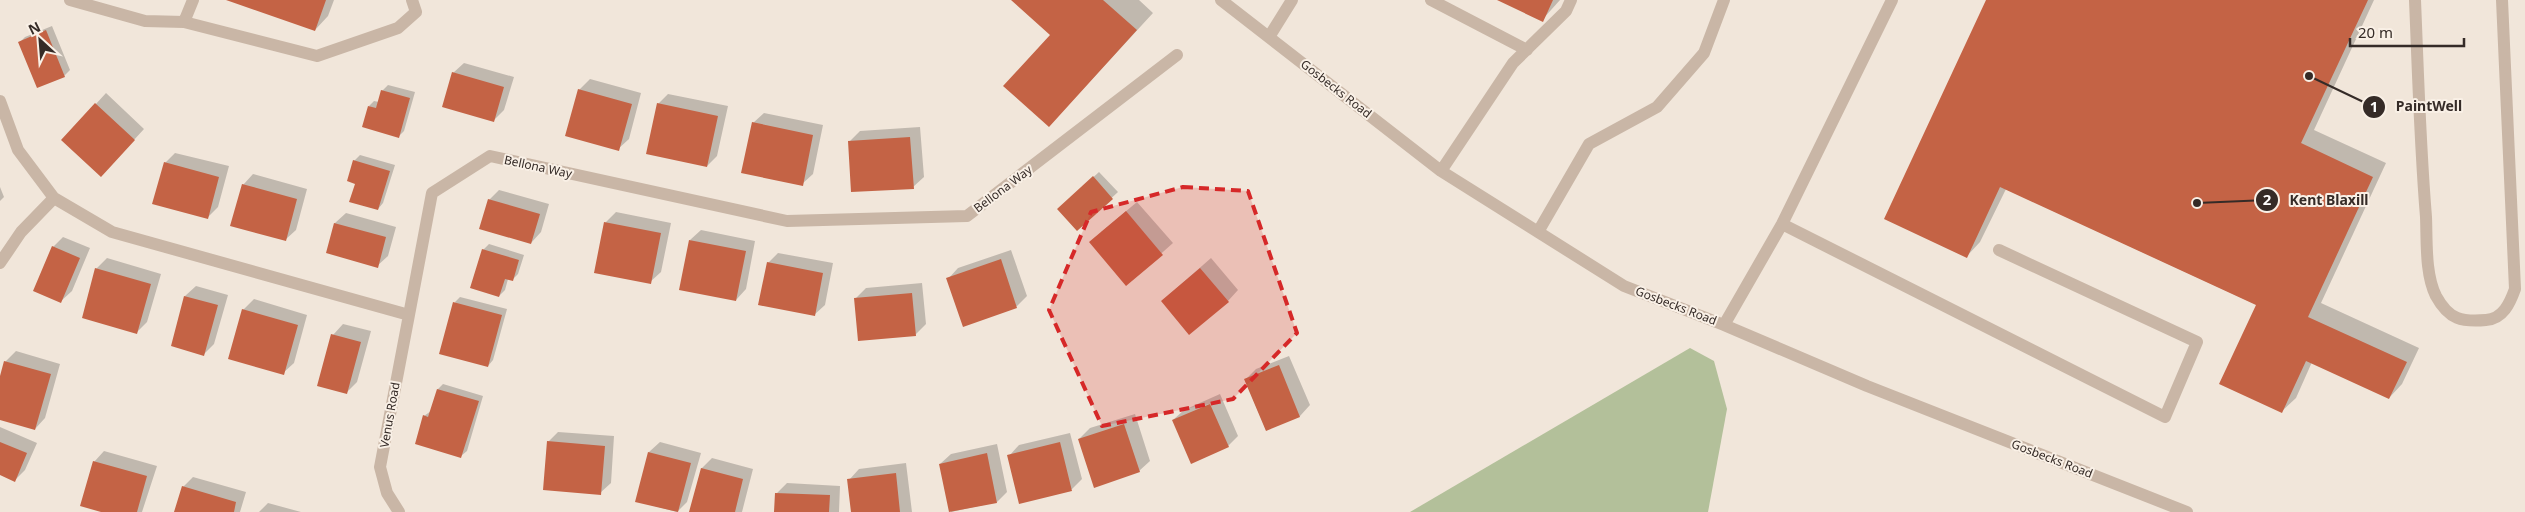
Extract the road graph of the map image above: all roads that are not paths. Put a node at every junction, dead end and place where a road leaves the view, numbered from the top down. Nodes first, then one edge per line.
1 (70, 0) edge
2 (192, 0) edge
3 (412, 0) edge
4 (1221, 0) edge
5 (1292, 0) edge
6 (1431, 0) edge
7 (1571, 0) edge
8 (1724, 0) edge
9 (1892, 0) edge
10 (2415, 0) edge
11 (2502, 0) edge
12 (184, 22) junction
13 (1269, 37) junction
14 (1528, 50) junction
15 (1177, 55) dead end
16 (0, 101) edge
17 (1441, 171) junction
18 (54, 198) junction
19 (1782, 224) junction
20 (1538, 232) junction
21 (1999, 250) dead end
22 (0, 263) edge
23 (409, 315) junction
24 (1724, 325) junction
25 (399, 512) edge
26 (2187, 512) edge

1 - 12 street
2 - 12 street
3 - 12 street
4 - 13 street, Gosbecks Road
5 - 13 street
6 - 14 street
7 - 14 street
8 - 20 street
9 - 19 street
10 - 11 street
13 - 17 street, Gosbecks Road
14 - 17 street
15 - 23 street, Bellona Way
16 - 18 street
17 - 20 street, Gosbecks Road
18 - 22 street
18 - 23 street
19 - 21 street
19 - 24 street
20 - 24 street, Gosbecks Road
23 - 25 street, Venus Road
24 - 26 street, Gosbecks Road

